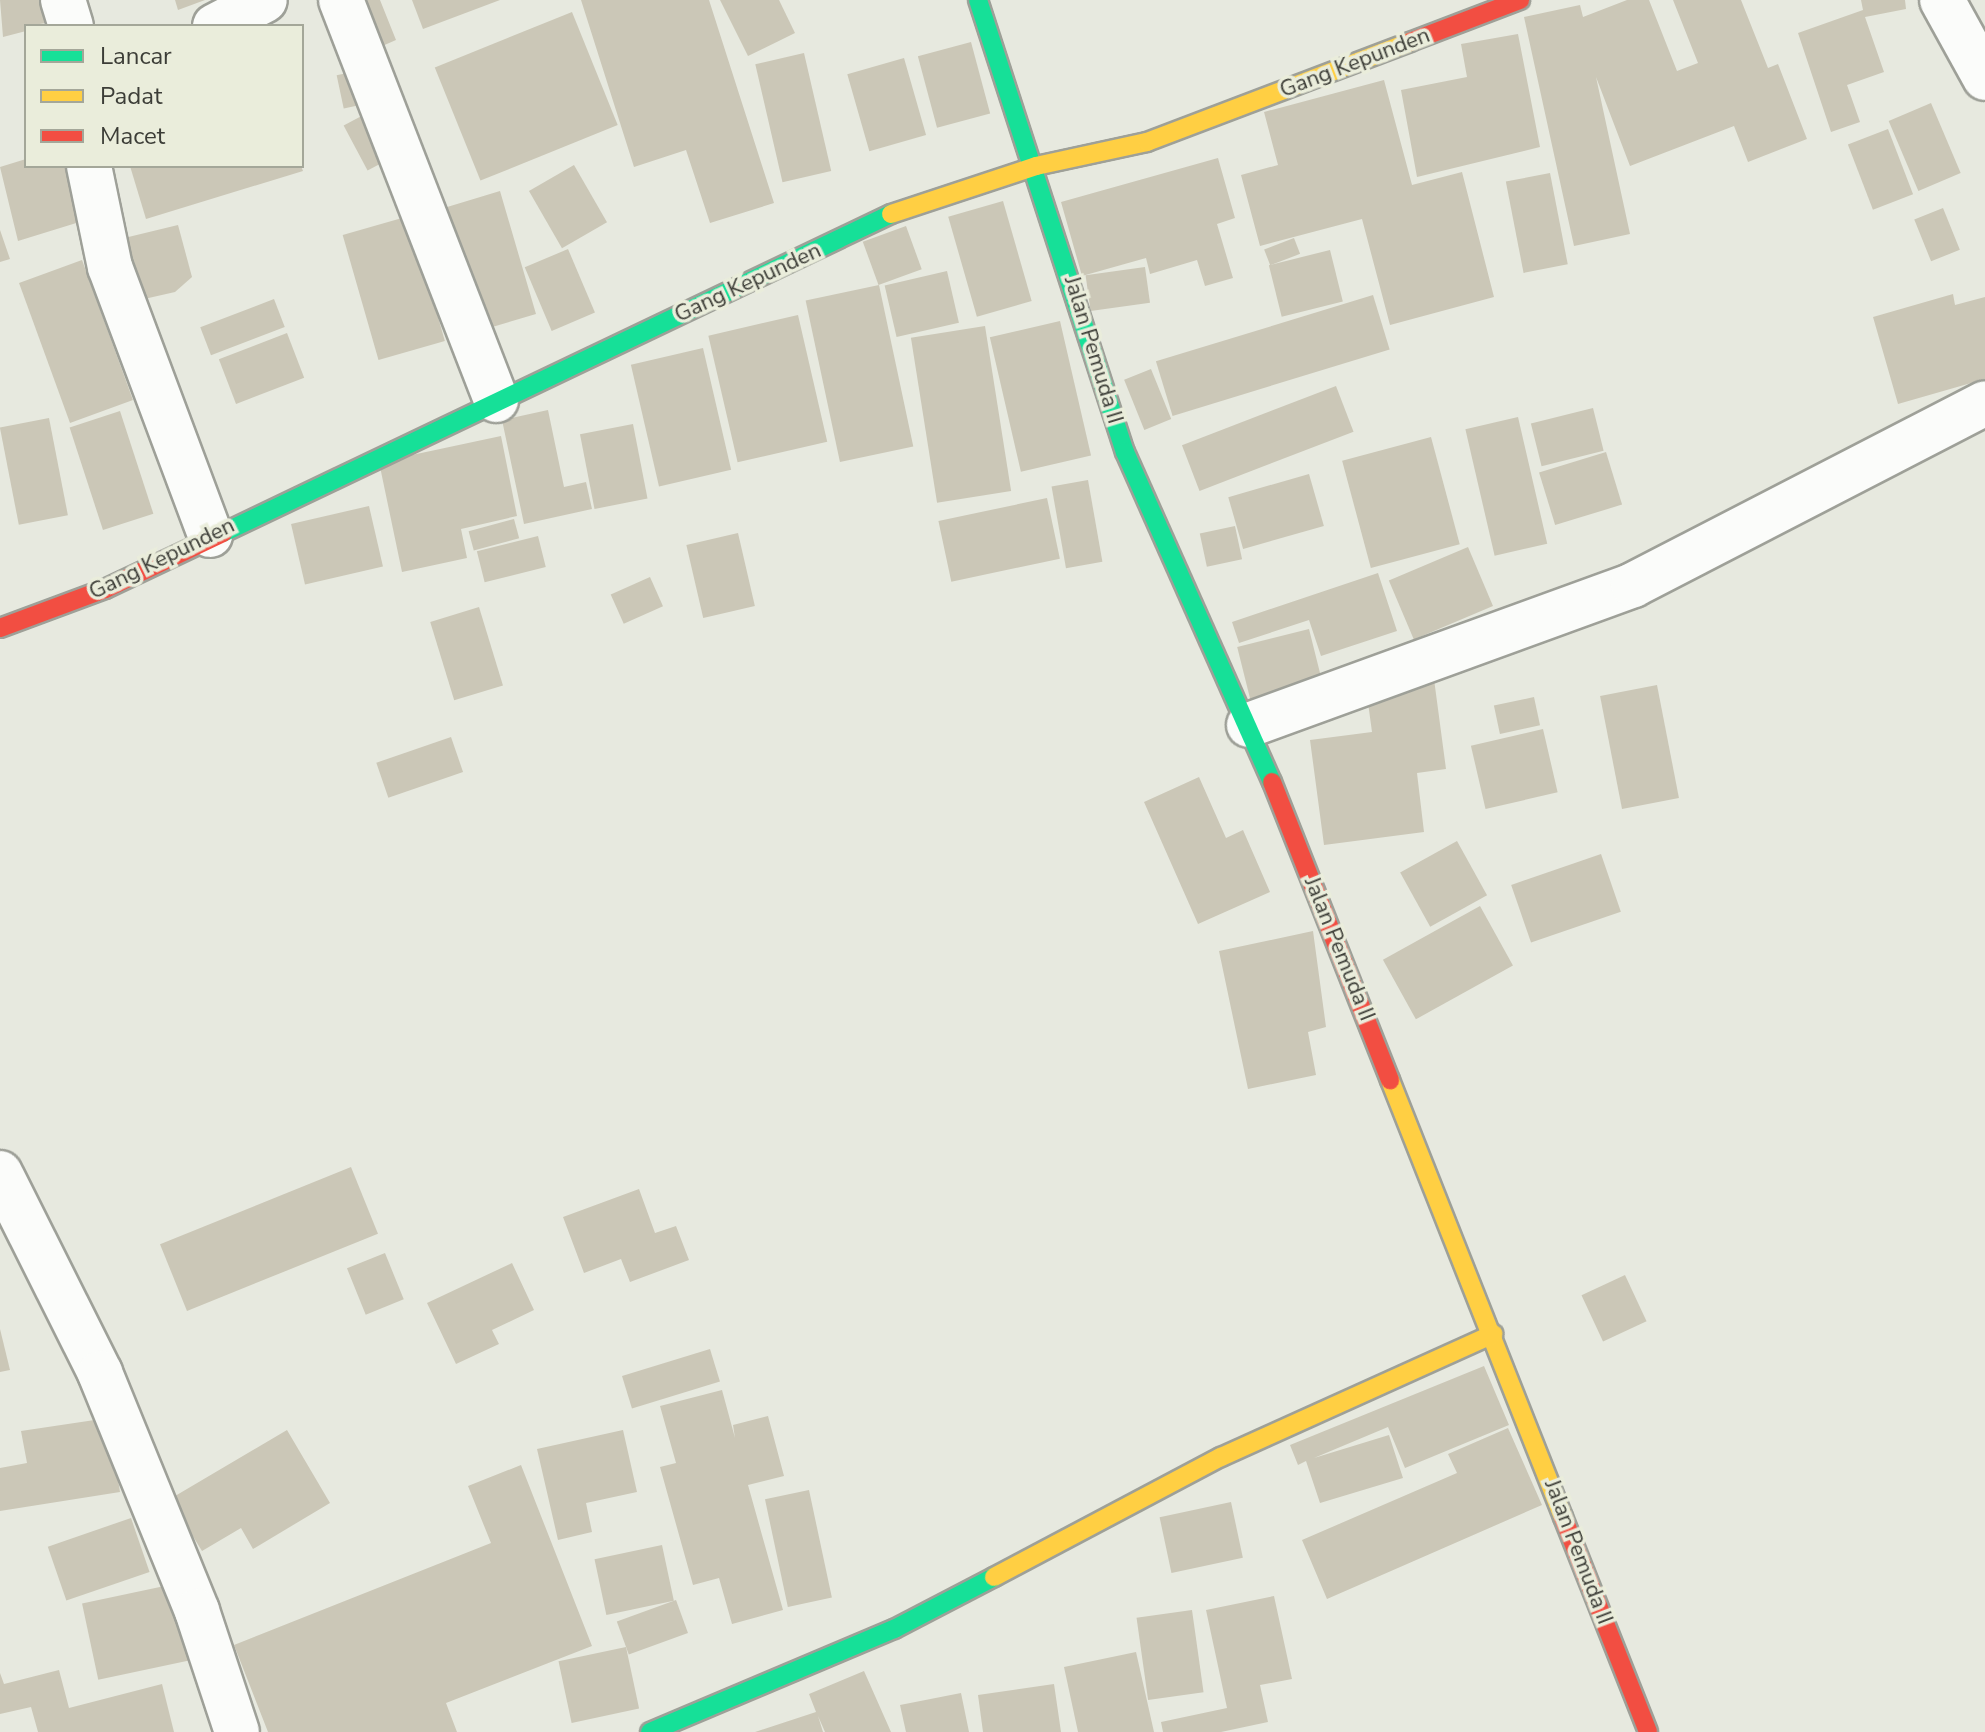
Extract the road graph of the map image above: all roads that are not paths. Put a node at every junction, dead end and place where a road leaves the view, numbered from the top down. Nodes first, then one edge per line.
1 (63, 0) edge
2 (265, 0) edge
3 (341, 0) edge
4 (978, 0) edge
5 (1520, 0) edge
6 (1942, 0) edge
7 (70, 24) edge
8 (219, 24) edge
9 (1985, 78) edge
10 (1036, 166) junction
11 (89, 168) edge
12 (496, 400) junction
13 (1985, 403) edge
14 (210, 535) junction
15 (0, 628) edge
16 (1249, 725) junction
17 (0, 1173) edge
18 (1494, 1334) junction
19 (237, 1732) edge
20 (650, 1732) edge
21 (1648, 1732) edge

1 - 7 street
2 - 8 street
3 - 12 street
4 - 10 street, Jalan Pemuda II
5 - 10 street, Gang Kepunden
6 - 9 street
10 - 12 street, Gang Kepunden
10 - 16 street, Jalan Pemuda II
11 - 14 street
12 - 14 street, Gang Kepunden
13 - 16 street
14 - 15 street, Gang Kepunden
16 - 18 street, Jalan Pemuda II
17 - 19 street
18 - 20 street
18 - 21 street, Jalan Pemuda II

